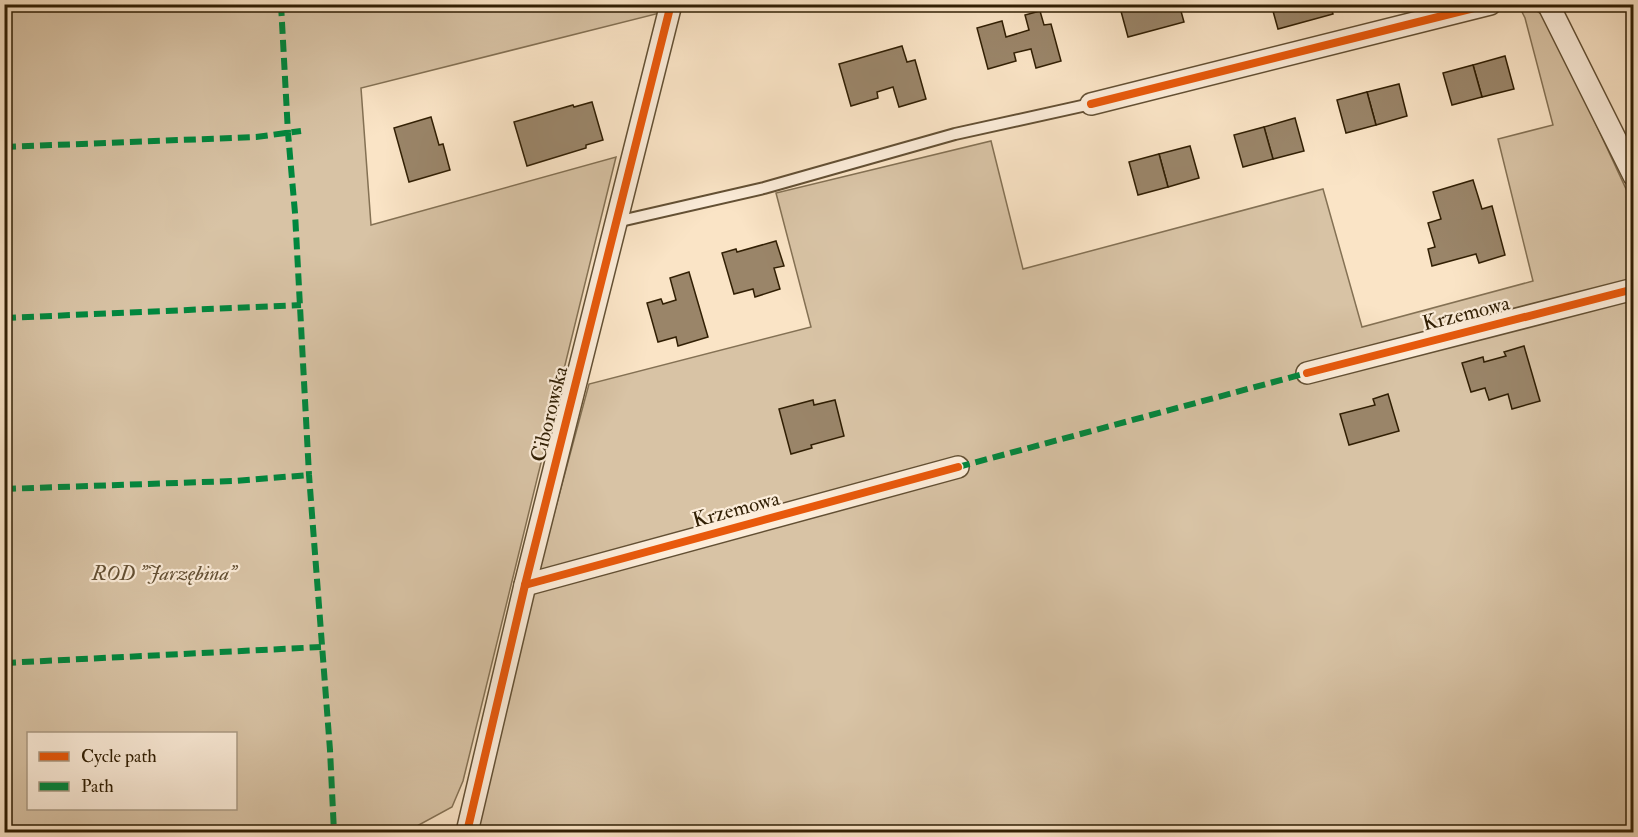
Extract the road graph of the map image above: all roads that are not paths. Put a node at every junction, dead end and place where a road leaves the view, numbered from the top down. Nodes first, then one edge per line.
1 (670, 4) edge
2 (1490, 4) edge
3 (1548, 4) edge
4 (1091, 104) joint
5 (1634, 176) edge
6 (616, 222) junction
7 (1634, 289) edge
8 (1307, 373) dead end
9 (958, 467) dead end
10 (525, 585) junction
11 (467, 832) edge

1 - 6 street, Ciborowska
2 - 4 street
3 - 5 street
4 - 6 lane
6 - 10 street, Ciborowska
7 - 8 street, Krzemowa
9 - 10 street, Krzemowa
10 - 11 street, Ciborowska

